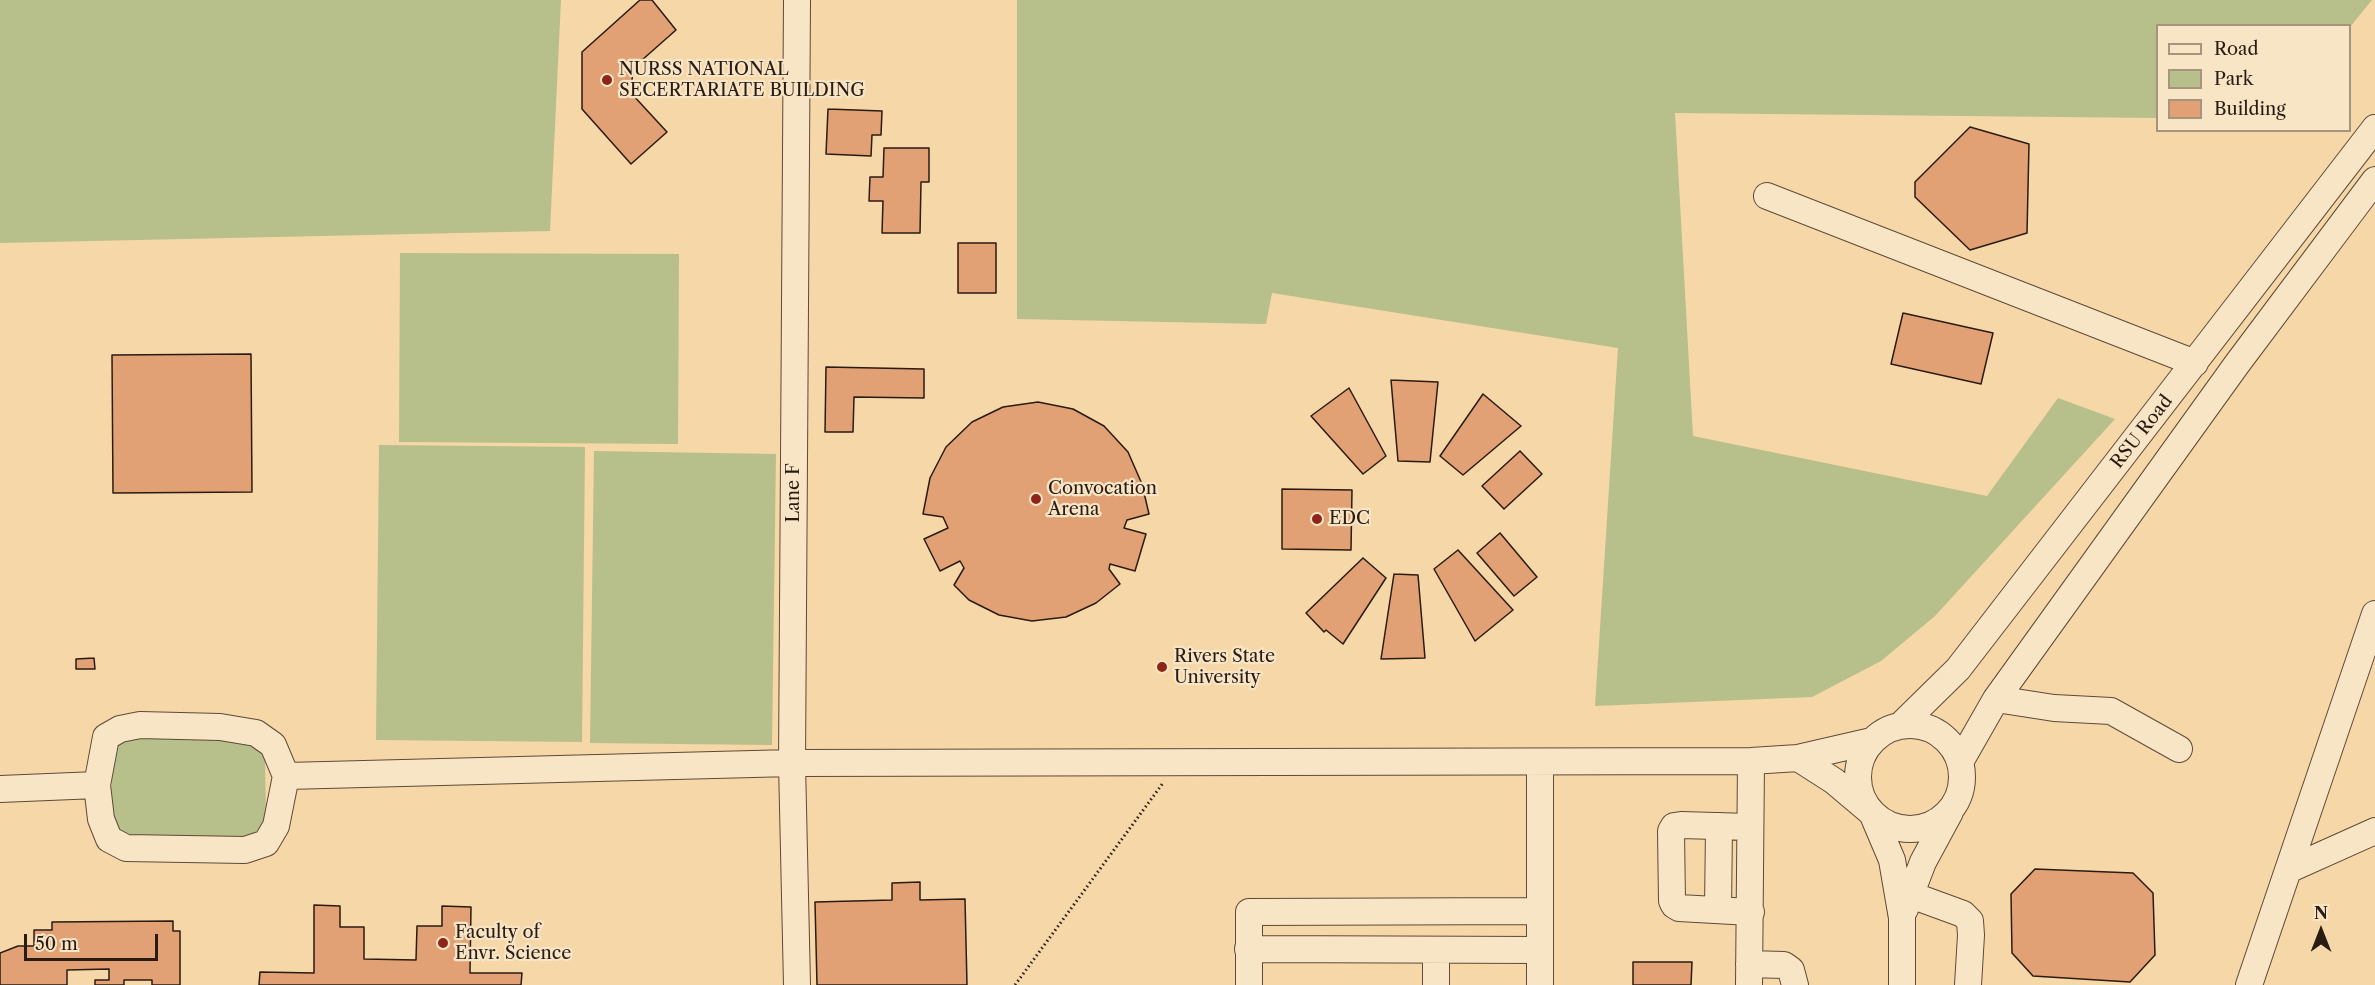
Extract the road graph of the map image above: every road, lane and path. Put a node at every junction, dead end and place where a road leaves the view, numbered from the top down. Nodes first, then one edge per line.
1 (797, 0) edge
2 (2375, 128) edge
3 (2375, 180) edge
4 (1767, 196) dead end
5 (2195, 363) junction
6 (2372, 628) edge
7 (1996, 699) junction
8 (1900, 726) junction
9 (1872, 741) junction
10 (2179, 749) dead end
11 (1798, 758) junction
12 (1751, 761) junction
13 (1178, 762) junction
14 (1540, 762) junction
15 (1960, 762) junction
16 (792, 763) junction
17 (286, 776) junction
18 (97, 785) junction
19 (0, 789) edge
20 (1953, 807) junction
21 (1872, 813) junction
22 (1719, 826) junction
23 (1750, 827) junction
24 (2375, 831) edge
25 (2288, 870) junction
26 (1906, 906) junction
27 (1718, 910) junction
28 (1539, 911) junction
29 (1750, 912) junction
30 (1248, 949) junction
31 (1436, 950) junction
32 (1539, 950) junction
33 (1749, 974) edge
34 (796, 985) edge
35 (1015, 985) edge
36 (1249, 985) edge
37 (1436, 985) edge
38 (1540, 985) edge
39 (1795, 985) edge
40 (1902, 985) edge
41 (1968, 985) edge
42 (2249, 985) edge

1 - 16 street, Lane F
2 - 5 street, RSU Road
3 - 7 street, RSU Road
4 - 5 street
5 - 8 street, RSU Road
6 - 25 street
7 - 10 street
7 - 15 street, RSU Road
8 - 9 street
8 - 15 street
9 - 11 street
9 - 21 street
11 - 12 street
11 - 21 street
12 - 14 street
12 - 23 street
13 - 14 street
13 - 16 street
13 - 35 path
14 - 28 street
15 - 20 street
16 - 17 street
16 - 34 street, Lane F
17 - 18 street
17 - 18 street
18 - 19 street
20 - 21 street
20 - 26 street
21 - 26 street
22 - 23 street
22 - 27 street
22 - 27 street
23 - 29 street
24 - 25 street
25 - 42 street
26 - 40 street
26 - 41 street
27 - 29 street
28 - 30 street
28 - 32 street
29 - 33 street
30 - 31 street
30 - 36 street
31 - 32 street
31 - 37 street
32 - 38 street
33 - 39 street

